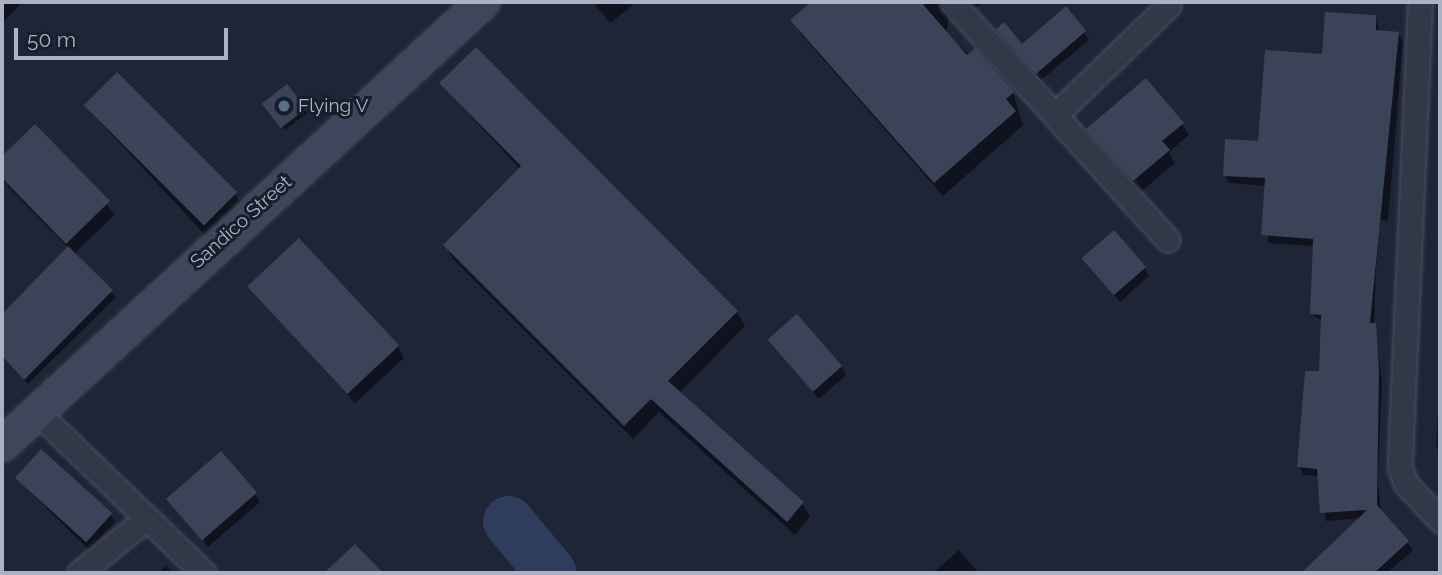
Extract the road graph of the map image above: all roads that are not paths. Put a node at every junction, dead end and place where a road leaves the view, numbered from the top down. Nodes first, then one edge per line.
1 (483, 2) edge
2 (953, 2) edge
3 (1420, 2) edge
4 (1169, 5) dead end
5 (1055, 115) junction
6 (1168, 240) dead end
7 (37, 412) junction
8 (2, 445) edge
9 (146, 519) junction
10 (1440, 520) edge
11 (79, 573) edge
12 (204, 573) edge

1 - 7 main road, Sandico Street
2 - 5 street
3 - 10 street
4 - 5 street
5 - 6 street
7 - 8 main road, Sandico Street
7 - 9 street
9 - 11 street
9 - 12 street

